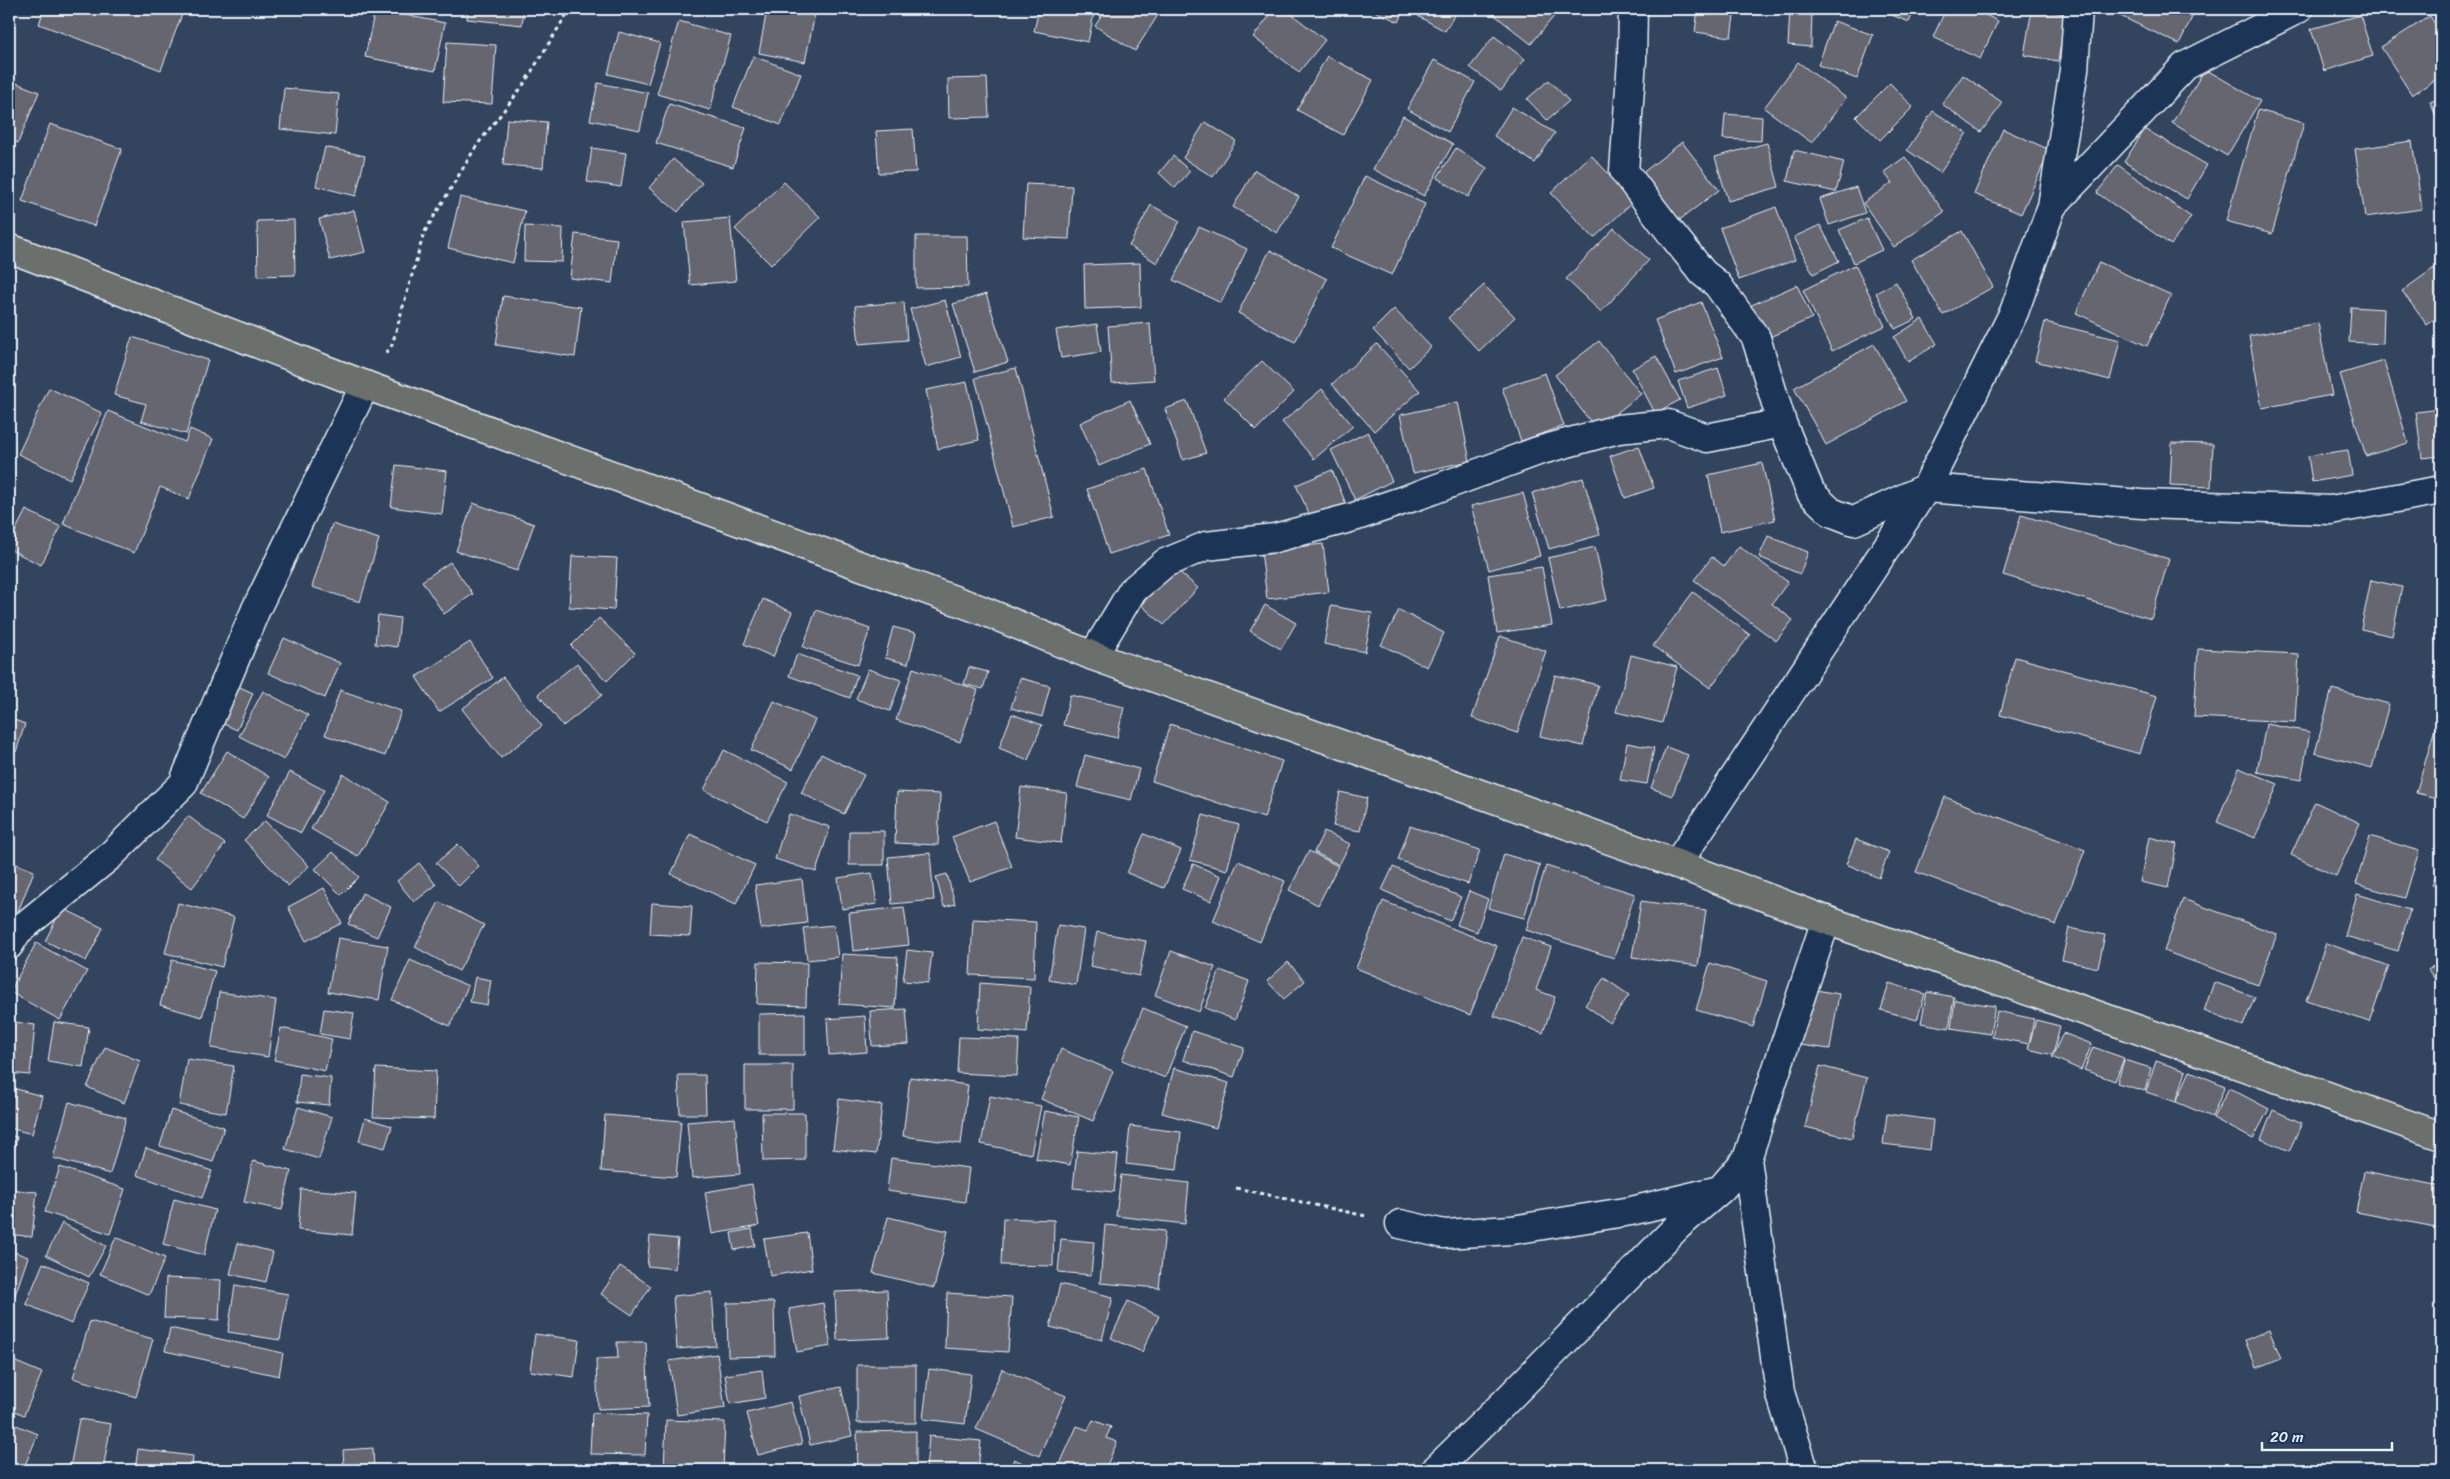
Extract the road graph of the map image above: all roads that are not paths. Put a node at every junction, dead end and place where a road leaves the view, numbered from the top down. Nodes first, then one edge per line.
1 (1633, 9) edge
2 (2078, 9) edge
3 (2298, 9) edge
4 (2052, 206) junction
5 (9, 248) edge
6 (364, 385) junction
7 (1782, 423) junction
8 (1926, 488) junction
9 (2441, 490) edge
10 (1093, 656) junction
11 (1677, 864) junction
12 (1826, 920) junction
13 (9, 945) edge
14 (2441, 1136) edge
15 (1747, 1159) junction
16 (1721, 1189) junction
17 (1400, 1224) road end
18 (1435, 1470) edge
19 (1804, 1470) edge

1 - 7 street
2 - 4 street
3 - 4 street
4 - 8 street
5 - 6 main road
6 - 10 main road
6 - 13 street
7 - 8 street
7 - 10 street
8 - 9 street
8 - 11 street
10 - 11 main road
11 - 12 main road
12 - 14 main road
12 - 15 street
15 - 16 street
15 - 19 street
16 - 17 street
16 - 18 street

